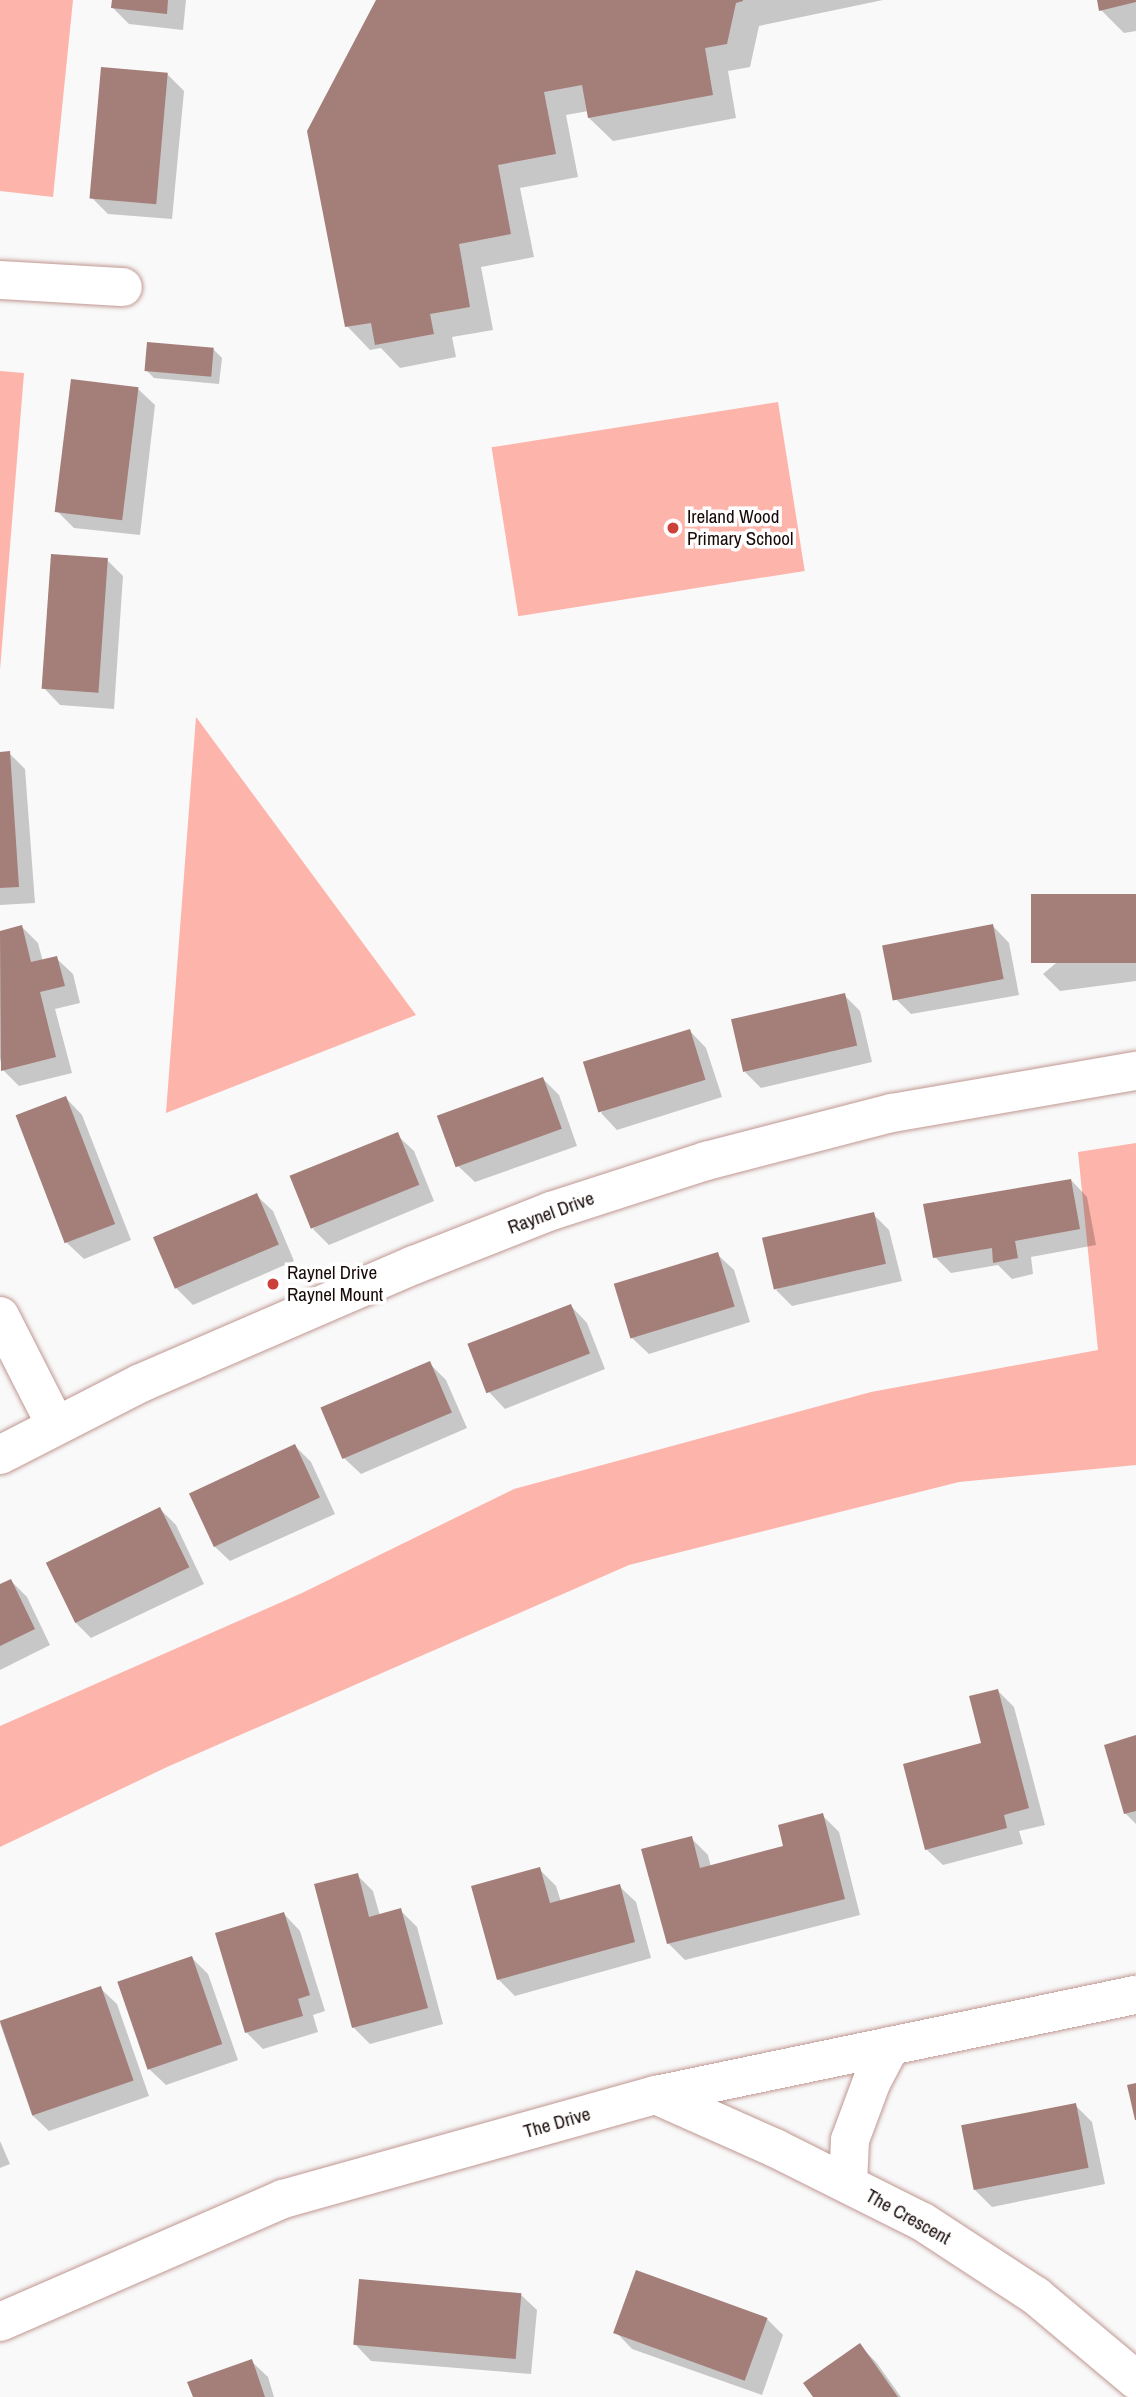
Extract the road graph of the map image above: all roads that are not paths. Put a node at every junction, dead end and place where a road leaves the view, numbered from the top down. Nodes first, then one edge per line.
1 (0, 280) edge
2 (123, 287) dead end
3 (1136, 1071) edge
4 (0, 1317) edge
5 (57, 1426) junction
6 (0, 1455) edge
7 (1136, 1995) edge
8 (891, 2046) junction
9 (656, 2095) junction
10 (848, 2184) junction
11 (0, 2322) edge
12 (1136, 2380) edge

1 - 2 street
3 - 5 street, Raynel Drive
4 - 5 street
5 - 6 street, Raynel Drive
7 - 8 street, The Drive
8 - 9 street, The Drive
8 - 10 street
9 - 10 street, The Crescent
9 - 11 street, The Drive
10 - 12 street, The Crescent

